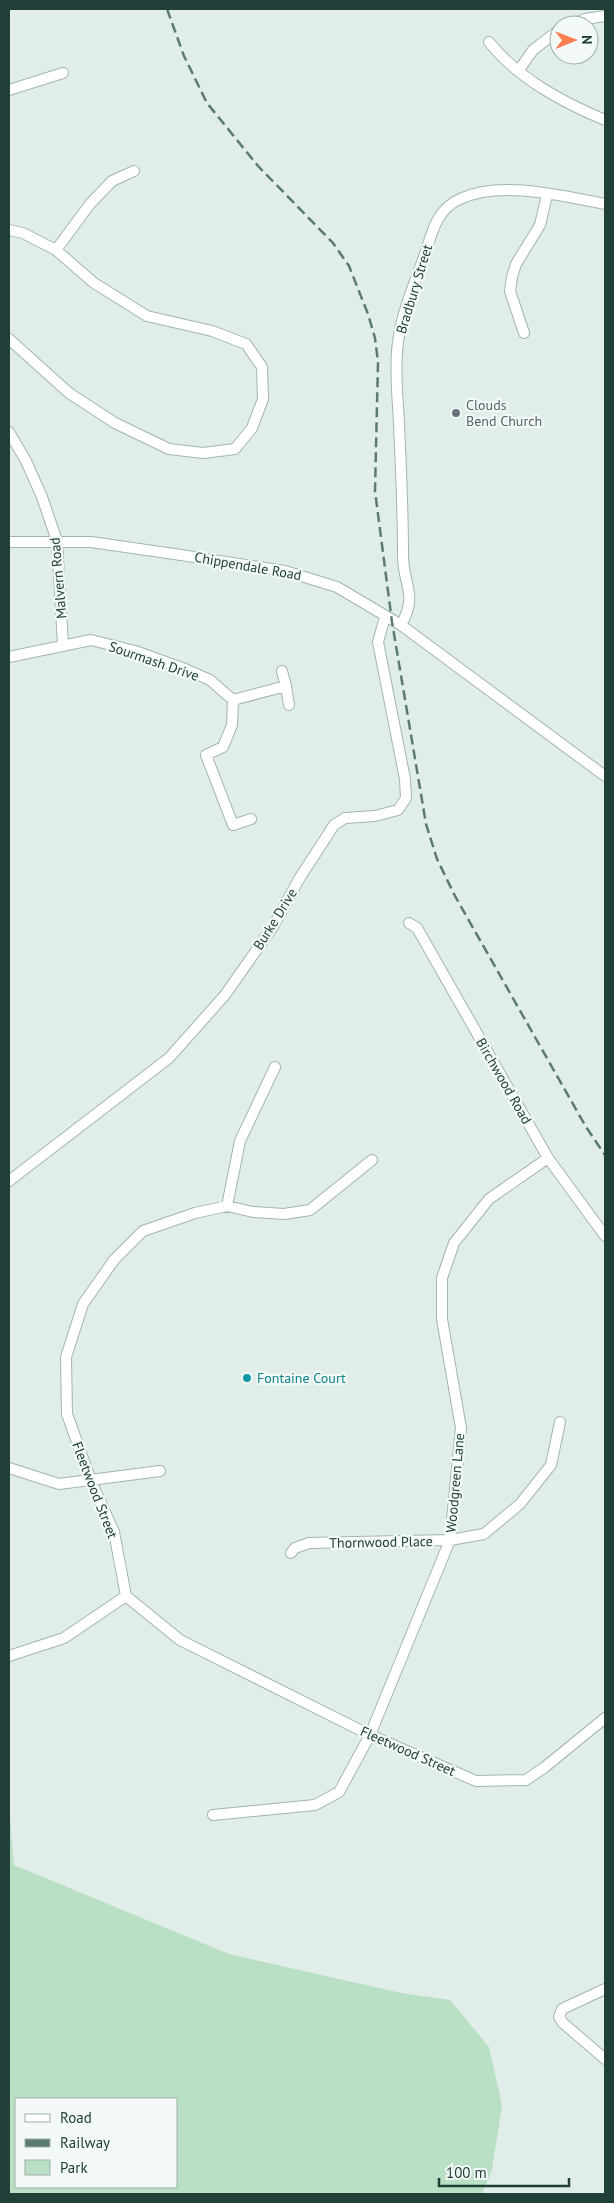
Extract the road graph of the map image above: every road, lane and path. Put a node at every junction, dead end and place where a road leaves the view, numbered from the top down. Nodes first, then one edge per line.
1 (549, 38) edge
2 (489, 42) dead end
3 (519, 70) junction
4 (63, 73) dead end
5 (9, 90) edge
6 (605, 120) edge
7 (134, 171) dead end
8 (547, 194) junction
9 (605, 204) edge
10 (9, 230) edge
11 (56, 250) junction
12 (524, 333) dead end
13 (9, 339) edge
14 (9, 432) edge
15 (57, 541) junction
16 (9, 542) edge
17 (385, 617) junction
18 (401, 625) junction
19 (62, 645) junction
20 (9, 657) edge
21 (282, 671) dead end
22 (286, 686) junction
23 (233, 700) junction
24 (289, 705) dead end
25 (605, 776) edge
26 (251, 818) dead end
27 (409, 923) dead end
28 (275, 1067) dead end
29 (548, 1158) junction
30 (372, 1160) dead end
31 (9, 1181) edge
32 (228, 1206) junction
33 (605, 1236) edge
34 (560, 1422) dead end
35 (9, 1468) edge
36 (160, 1471) dead end
37 (91, 1481) junction
38 (450, 1540) junction
39 (291, 1553) dead end
40 (126, 1596) junction
41 (9, 1656) edge
42 (605, 1718) edge
43 (370, 1735) junction
44 (213, 1815) dead end
45 (605, 1989) edge
46 (605, 2059) edge

1 - 3 street
2 - 3 street
3 - 6 street
4 - 5 street
7 - 11 street
8 - 9 street, Bradbury Street
8 - 12 street
8 - 18 street, Bradbury Street
10 - 11 street
11 - 13 street
14 - 15 street, Malvern Road
15 - 16 street, Chippendale Road
15 - 17 street, Chippendale Road
15 - 19 street, Malvern Road
17 - 18 street, Chippendale Road
17 - 31 street, Burke Drive
18 - 25 street, Chippendale Road
19 - 20 street, Sourmash Drive
19 - 23 street, Sourmash Drive
21 - 22 street
22 - 23 street
22 - 24 street
23 - 26 street
27 - 29 street, Birchwood Road
28 - 32 street
29 - 33 street, Birchwood Road
29 - 38 street, Woodgreen Lane
30 - 32 street, Fleetwood Street
32 - 37 street, Fleetwood Street
34 - 38 street, Thornwood Place
35 - 37 street
36 - 37 street
37 - 40 street, Fleetwood Street
38 - 39 street, Thornwood Place
38 - 43 street, Woodgreen Lane
40 - 41 street
40 - 43 street, Fleetwood Street
42 - 43 street, Fleetwood Street
43 - 44 street, Woodgreen Lane
45 - 46 street

